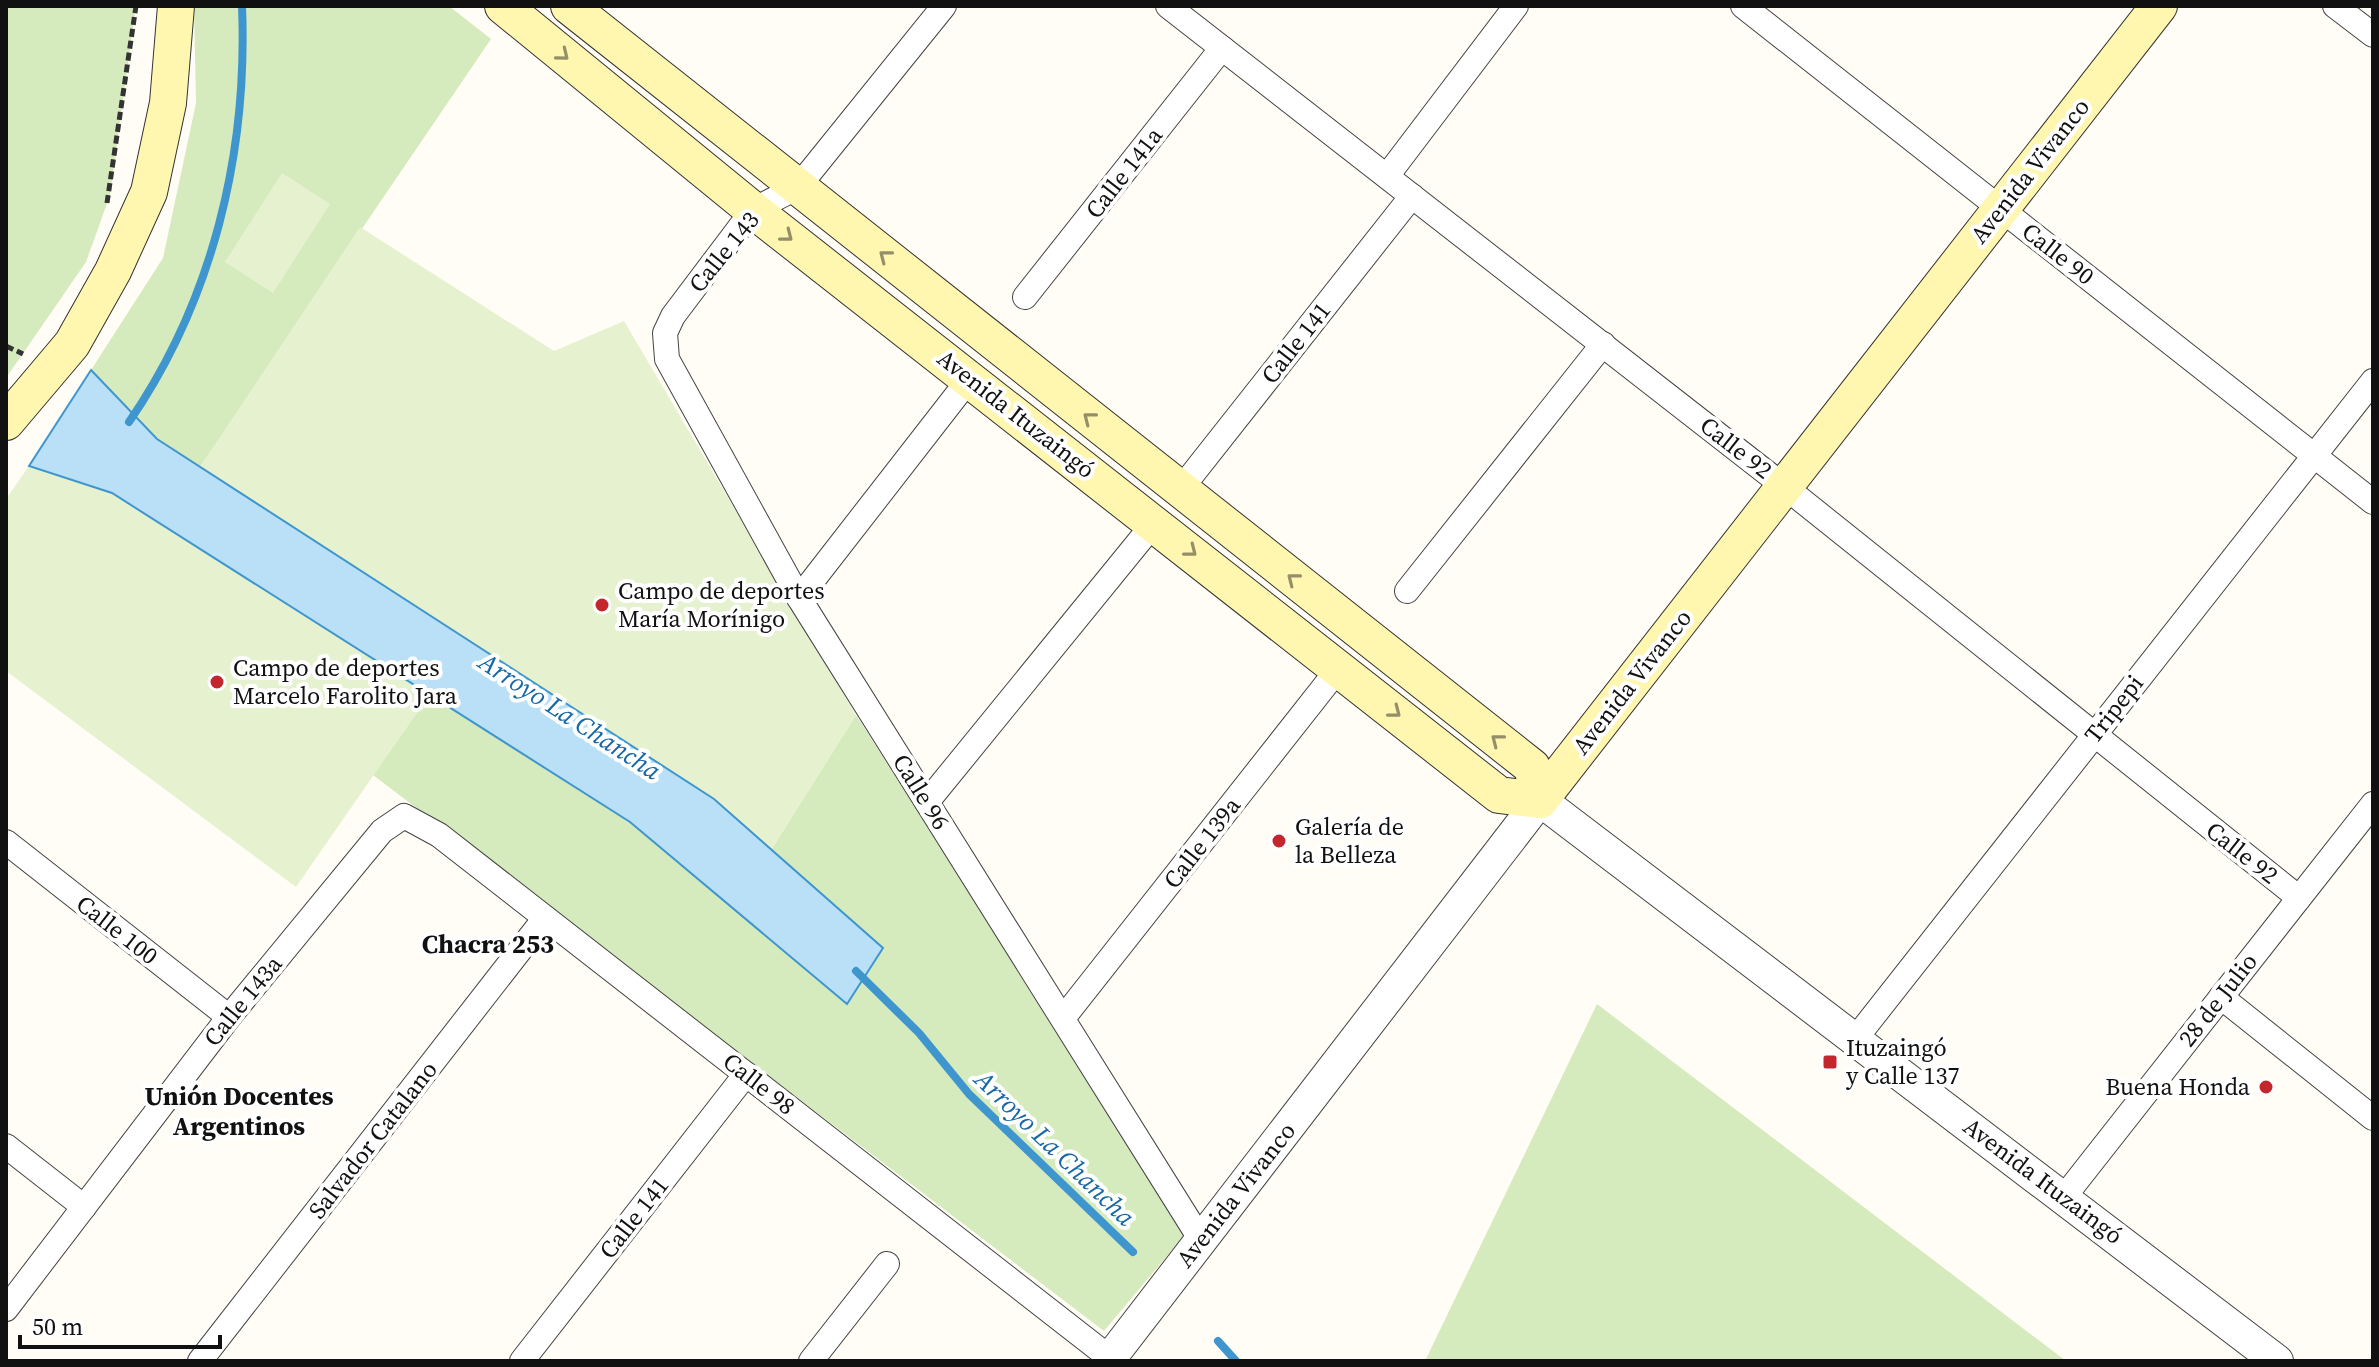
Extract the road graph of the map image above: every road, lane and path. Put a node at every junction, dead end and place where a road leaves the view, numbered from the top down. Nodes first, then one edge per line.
1 (136, 6) edge
2 (176, 6) edge
3 (503, 6) edge
4 (569, 6) edge
5 (944, 6) edge
6 (1168, 6) edge
7 (1516, 6) edge
8 (1743, 6) edge
9 (2159, 6) edge
10 (2335, 6) edge
11 (2373, 35) edge
12 (1222, 48) junction
13 (1387, 176) junction
14 (798, 187) junction
15 (1412, 196) junction
16 (105, 209) dead end
17 (2001, 209) junction
18 (753, 210) junction
19 (1025, 297) dead end
20 (665, 333) joint
21 (34, 342) dead end
22 (1603, 344) junction
23 (6, 346) edge
24 (25, 355) junction
25 (16, 367) dead end
26 (970, 378) junction
27 (2373, 381) edge
28 (6, 422) edge
29 (2314, 456) junction
30 (1785, 487) junction
31 (1180, 490) junction
32 (2373, 502) edge
33 (1155, 522) junction
34 (1407, 591) dead end
35 (799, 598) junction
36 (1339, 668) junction
37 (2093, 736) junction
38 (1540, 800) junction
39 (927, 802) junction
40 (2370, 812) edge
41 (404, 816) joint
42 (6, 842) edge
43 (2299, 898) junction
44 (545, 918) junction
45 (2221, 997) junction
46 (229, 1017) junction
47 (1064, 1017) junction
48 (1856, 1038) junction
49 (746, 1074) junction
50 (2373, 1118) edge
51 (6, 1146) edge
52 (2064, 1197) junction
53 (84, 1207) junction
54 (1201, 1240) junction
55 (887, 1264) dead end
56 (6, 1309) edge
57 (1109, 1359) edge
58 (200, 1361) edge
59 (522, 1361) edge
60 (811, 1361) edge
61 (2277, 1361) edge

1 - 16 path
2 - 28 main road
3 -> 18 main road, Avenida Ituzaingó
4 - 14 main road, Avenida Ituzaingó
5 - 14 street
6 - 12 street, Calle 92
7 - 13 street
8 - 17 street, Calle 90
9 - 17 main road, Avenida Vivanco
10 - 11 street
12 - 13 street, Calle 92
12 - 19 street, Calle 141a
13 - 15 street, Calle 92
14 - 18 street, Calle 143
31 -> 14 main road, Avenida Ituzaingó
15 - 22 street, Calle 92
15 - 31 street, Calle 141
17 - 29 street, Calle 90
17 - 30 main road, Avenida Vivanco
18 - 20 street, Calle 143
18 -> 26 main road, Avenida Ituzaingó
20 - 35 street, Calle 96
21 - 24 path
22 - 30 street, Calle 92
22 - 34 street
23 - 24 path
24 - 25 path
26 - 33 main road, Avenida Ituzaingó
26 - 35 street
27 - 29 street, Tripepi
29 - 32 street, Calle 90
29 - 37 street, Tripepi
30 - 37 street, Calle 92
30 - 38 main road, Avenida Vivanco
38 -> 31 main road, Avenida Ituzaingó
33 -> 36 main road, Avenida Ituzaingó
33 - 39 street
35 - 39 street, Calle 96
36 -> 38 main road, Avenida Ituzaingó
36 - 47 street, Calle 139a
37 - 43 street, Calle 92
37 - 48 street, Tripepi
38 - 48 street, Avenida Ituzaingó
38 - 54 street, Avenida Vivanco
39 - 47 street, Calle 96
40 - 43 street, 28 de Julio
41 - 44 street, Calle 98
41 - 46 street, Calle 143a
42 - 46 street, Calle 100
43 - 45 street, 28 de Julio
44 - 49 street, Calle 98
44 - 58 street, Salvador Catalano
45 - 50 street
45 - 52 street, 28 de Julio
46 - 53 street, Calle 143a
47 - 54 street, Calle 96
48 - 52 street, Avenida Ituzaingó
49 - 57 street, Calle 98
49 - 59 street, Calle 141
51 - 53 street
52 - 61 street, Avenida Ituzaingó
53 - 56 street, Calle 143a
54 - 57 street, Avenida Vivanco
55 - 60 street

